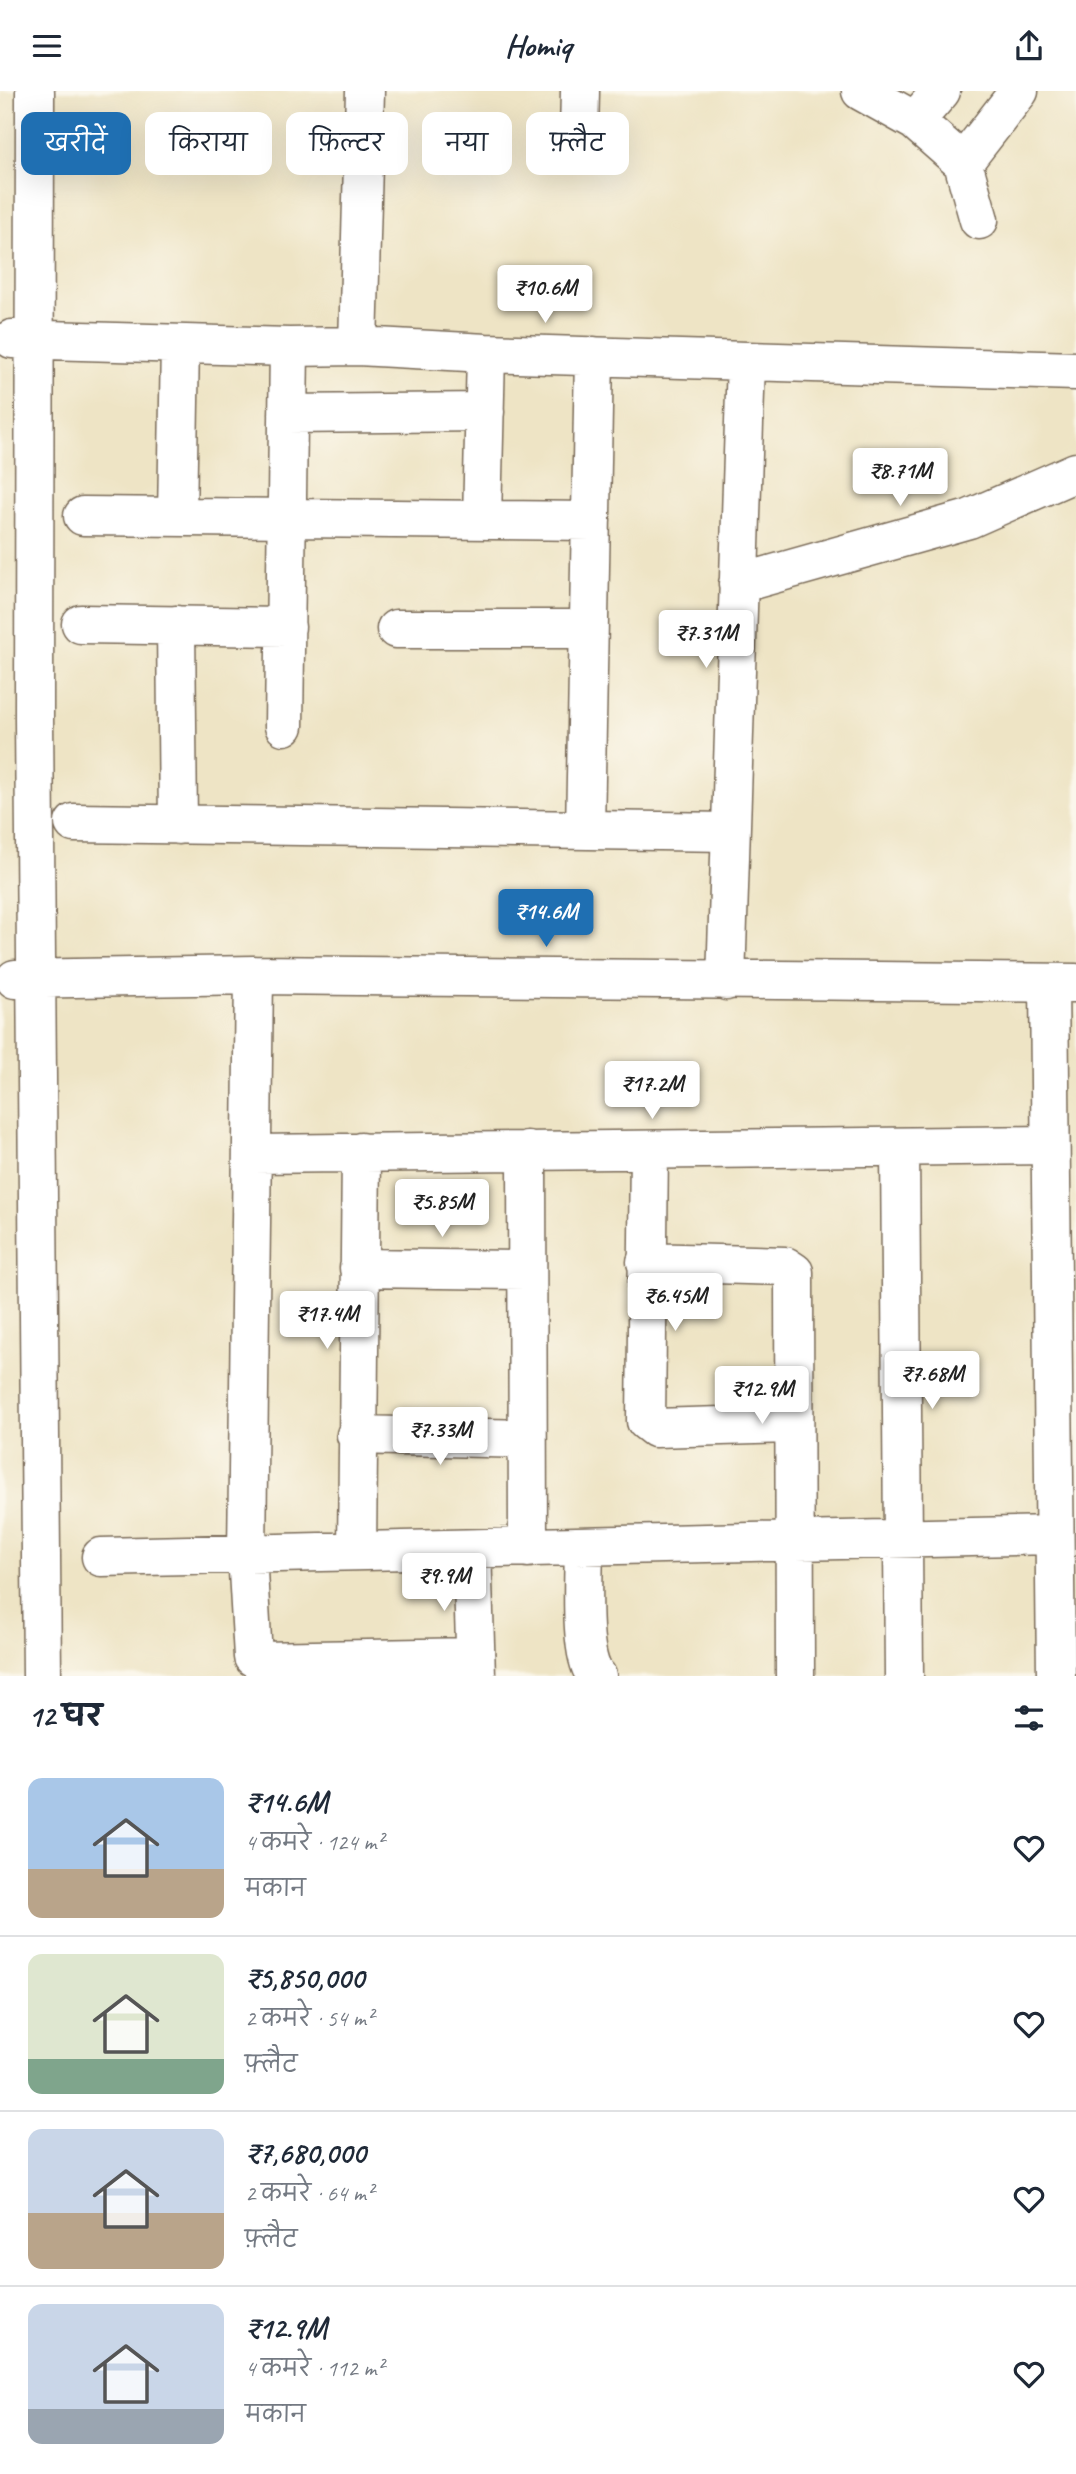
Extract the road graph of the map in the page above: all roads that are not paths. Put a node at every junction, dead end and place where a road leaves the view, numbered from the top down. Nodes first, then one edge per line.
1 (11, 91) edge
2 (35, 91) edge
3 (365, 91) edge
4 (580, 91) edge
5 (861, 91) edge
6 (941, 91) edge
7 (1018, 91) edge
8 (580, 112) edge
9 (915, 121) junction
10 (963, 163) junction
11 (979, 220) dead end
12 (23, 339) junction
13 (180, 344) junction
14 (358, 346) junction
15 (289, 347) junction
16 (486, 353) junction
17 (594, 356) junction
18 (746, 361) junction
19 (1076, 371) edge
20 (485, 412) junction
21 (288, 414) junction
22 (1076, 472) edge
23 (83, 516) dead end
24 (177, 517) junction
25 (287, 518) junction
26 (482, 520) junction
27 (591, 521) junction
28 (738, 585) junction
29 (81, 624) dead end
30 (176, 625) junction
31 (286, 627) junction
32 (396, 629) dead end
33 (588, 629) junction
34 (284, 726) dead end
35 (74, 823) dead end
36 (178, 825) junction
37 (584, 830) junction
38 (730, 832) junction
39 (254, 975) junction
40 (26, 979) junction
41 (726, 981) junction
42 (1063, 983) edge
43 (1051, 1145) junction
44 (900, 1147) junction
45 (527, 1150) junction
46 (649, 1150) junction
47 (361, 1152) junction
48 (254, 1154) junction
49 (646, 1262) junction
50 (359, 1268) junction
51 (526, 1270) junction
52 (792, 1424) junction
53 (356, 1435) junction
54 (526, 1439) junction
55 (1054, 1535) junction
56 (903, 1539) junction
57 (794, 1541) junction
58 (584, 1546) junction
59 (528, 1548) junction
60 (471, 1549) junction
61 (357, 1551) junction
62 (247, 1554) junction
63 (101, 1557) dead end
64 (475, 1666) edge
65 (19, 1676) edge
66 (42, 1676) edge
67 (597, 1676) edge
68 (795, 1676) edge
69 (904, 1676) edge
70 (1056, 1676) edge

1 - 12 street
2 - 12 street
3 - 14 street
4 - 8 street
5 - 9 street
6 - 9 street
7 - 10 street
9 - 10 street
10 - 11 street
12 - 13 street
12 - 40 street
13 - 15 street
13 - 24 street
14 - 15 street
14 - 16 street
15 - 21 street
16 - 17 street
16 - 20 street
17 - 18 street
17 - 27 street
18 - 19 street
18 - 28 street
20 - 21 street
20 - 26 street
21 - 25 street
22 - 28 street
23 - 24 street
24 - 25 street
25 - 26 street
25 - 31 street
26 - 27 street
27 - 33 street
28 - 38 street
29 - 30 street
30 - 31 street
30 - 36 street
31 - 34 street
32 - 33 street
33 - 37 street
35 - 36 street
36 - 37 street
37 - 38 street
38 - 41 street
39 - 40 street
39 - 41 street
39 - 48 street
40 - 65 street
40 - 66 street
41 - 42 street
42 - 43 street
43 - 44 street
43 - 55 street
44 - 46 street
44 - 56 street
45 - 46 street
45 - 47 street
45 - 51 street
46 - 49 street
47 - 48 street
47 - 50 street
48 - 62 street
49 - 52 street
49 - 52 street
50 - 51 street
50 - 53 street
51 - 54 street
52 - 57 street
53 - 54 street
53 - 61 street
54 - 59 street
55 - 56 street
55 - 70 street
56 - 57 street
56 - 69 street
57 - 58 street
57 - 68 street
58 - 59 street
58 - 67 street
59 - 60 street
60 - 61 street
60 - 64 street
61 - 62 street
62 - 63 street
62 - 64 street

